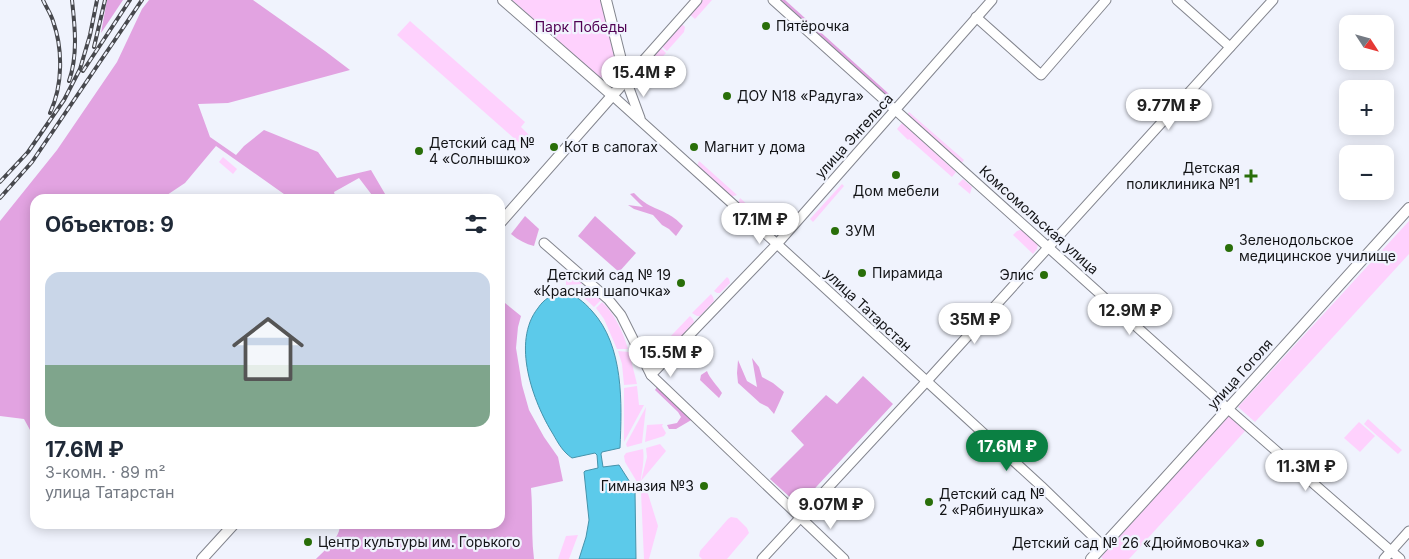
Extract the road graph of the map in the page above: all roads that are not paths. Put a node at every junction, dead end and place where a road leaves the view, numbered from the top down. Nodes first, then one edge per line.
1 (503, 0) edge
2 (606, 0) edge
3 (697, 0) edge
4 (773, 0) edge
5 (992, 0) edge
6 (1106, 0) edge
7 (1176, 0) edge
8 (1273, 0) edge
9 (976, 17) junction
10 (1230, 47) junction
11 (626, 80) junction
12 (612, 96) junction
13 (895, 111) junction
14 (643, 123) junction
15 (1409, 208) edge
16 (505, 217) edge
17 (544, 243) dead end
18 (776, 244) junction
19 (1049, 246) junction
20 (651, 375) junction
21 (926, 382) junction
22 (1227, 408) junction
23 (801, 518) junction
24 (229, 529) edge
25 (1409, 531) edge
26 (1103, 546) junction
27 (1391, 551) junction
28 (202, 559) edge
29 (762, 559) edge
30 (844, 559) edge
31 (1092, 559) edge
32 (1384, 559) edge
33 (1400, 559) edge

1 - 12 main road
2 - 11 main road
3 - 11 street
4 - 13 street, Комсомольская улица
5 - 9 street, улица Энгельса
6 - 9 street
7 - 10 street
8 - 10 street
9 - 13 street, улица Энгельса
10 - 19 street
11 - 12 main road
11 - 14 street
12 - 14 street, улица Татарстан
12 - 16 main road
13 - 18 street, улица Энгельса
13 - 19 street, Комсомольская улица
14 - 18 street, улица Татарстан
15 - 22 main road, улица Гоголя
17 - 20 street
18 - 20 street, улица Энгельса
18 - 21 street, улица Татарстан
19 - 21 street
19 - 22 street, Комсомольская улица
20 - 23 street
21 - 23 street
21 - 26 street, улица Татарстан
22 - 26 main road, улица Гоголя
22 - 27 street, Комсомольская улица
23 - 29 street
23 - 30 street
24 - 28 main road
25 - 27 street
26 - 31 main road, улица Гоголя
27 - 32 street
27 - 33 street, Комсомольская улица

